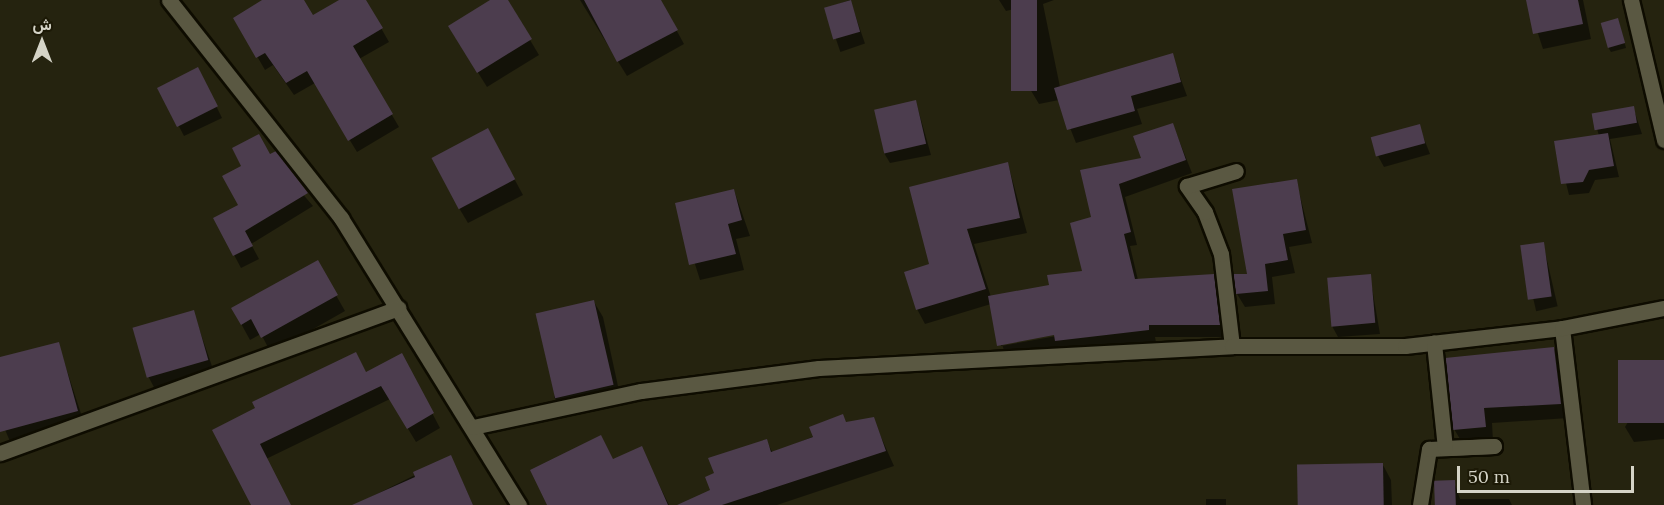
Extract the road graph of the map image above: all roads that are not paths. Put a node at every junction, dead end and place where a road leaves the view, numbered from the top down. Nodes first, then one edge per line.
1 (169, 0) edge
2 (1631, 0) edge
3 (1664, 140) edge
4 (1236, 171) dead end
5 (398, 308) junction
6 (1664, 308) edge
7 (1562, 328) junction
8 (1434, 343) junction
9 (1232, 346) junction
10 (473, 427) junction
11 (0, 453) edge
12 (519, 505) edge
13 (1420, 505) edge
14 (1583, 505) edge

1 - 5 street
2 - 3 street
4 - 9 street
5 - 10 street
5 - 11 street
6 - 7 street
7 - 8 street
7 - 14 street
8 - 9 street
8 - 13 street
9 - 10 street
10 - 12 street

